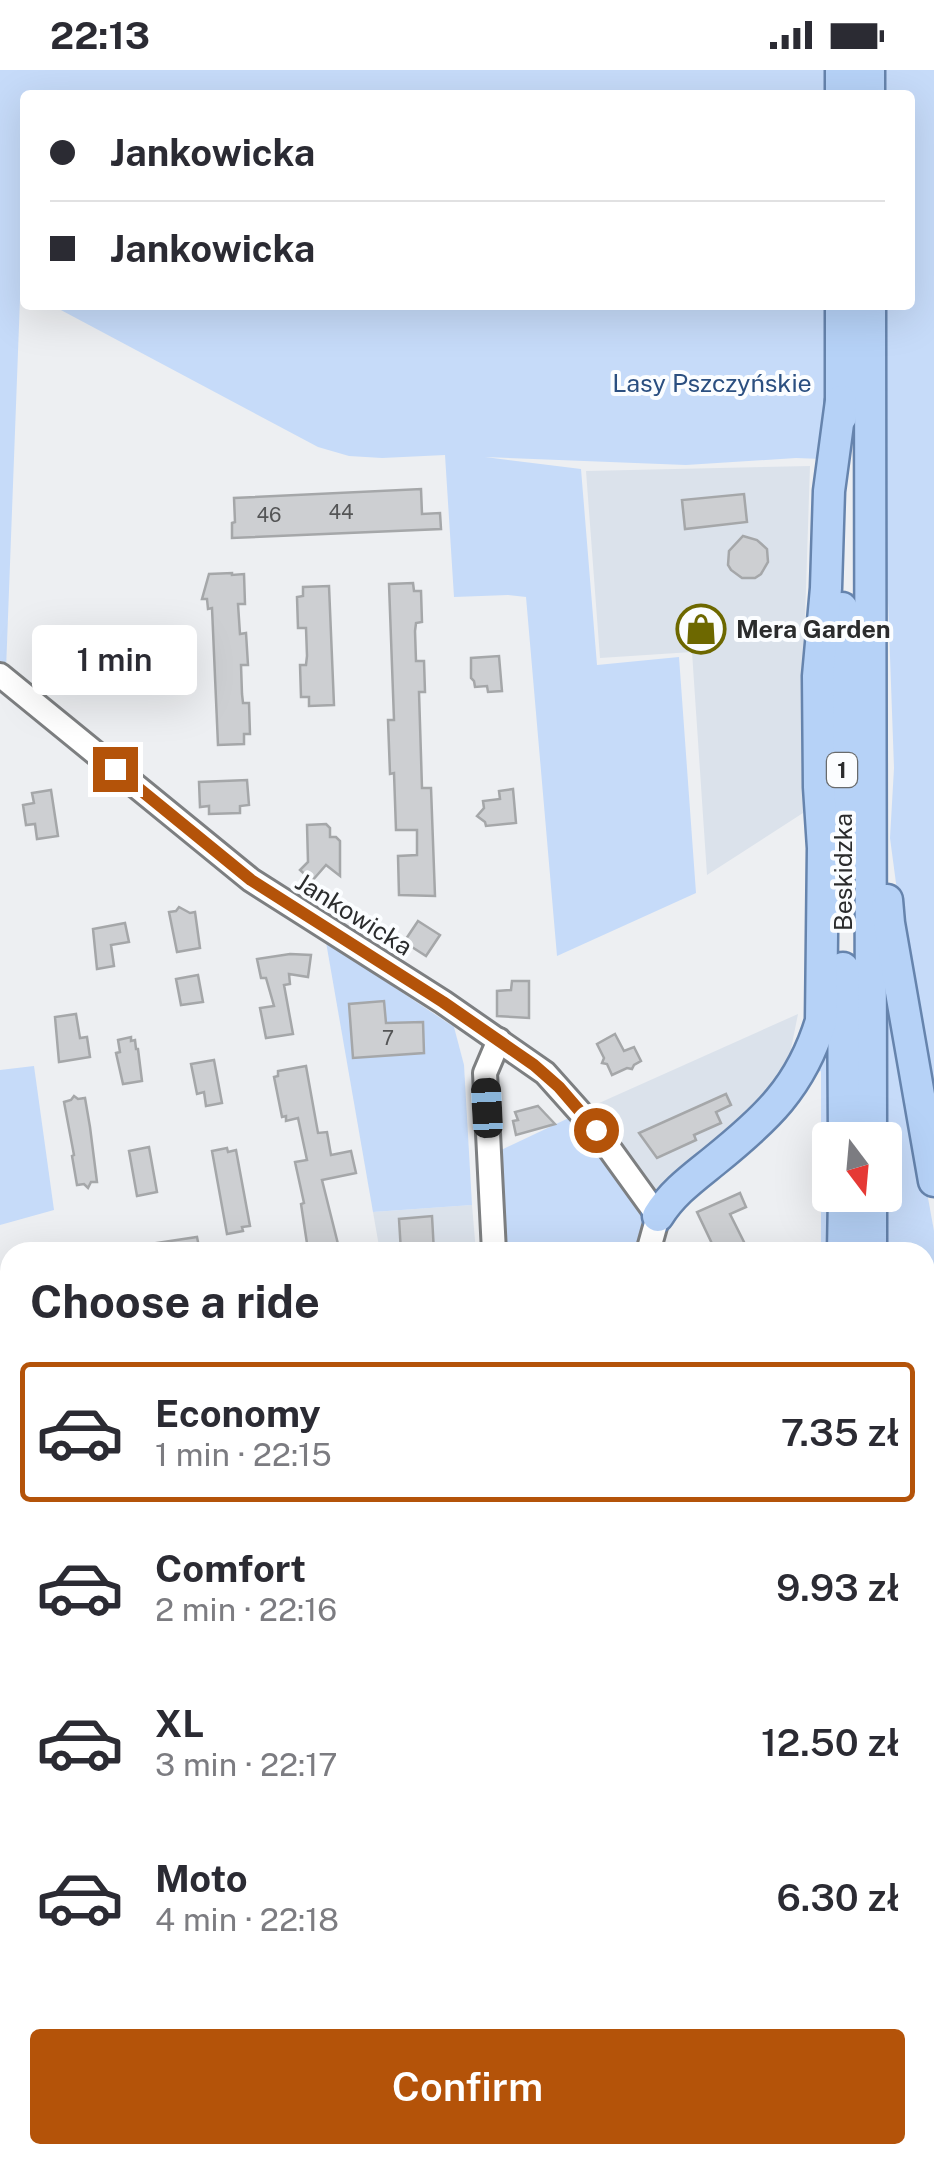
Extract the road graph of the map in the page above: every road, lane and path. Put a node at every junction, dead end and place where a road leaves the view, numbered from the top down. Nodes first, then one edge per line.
1 (841, 310) edge
2 (870, 310) edge
3 (841, 401) junction
4 (0, 675) edge
5 (871, 768) junction
6 (498, 1040) junction
7 (844, 1122) edge
8 (871, 1122) edge
9 (934, 1181) edge
10 (844, 1212) edge
11 (870, 1212) edge
12 (658, 1216) junction
13 (493, 1242) edge
14 (651, 1242) edge
15 (843, 1242) edge
16 (871, 1242) edge

1 - 3 main road, Beskidzka / 1
2 - 5 main road, Beskidzka / 1
3 - 7 main road, Beskidzka / 1
3 - 12 main road
4 - 6 street, Jankowicka
5 - 8 main road, Beskidzka / 1
5 - 9 main road
6 - 12 street, Jankowicka
6 - 13 street
10 - 15 main road
11 - 16 main road
12 - 14 street

